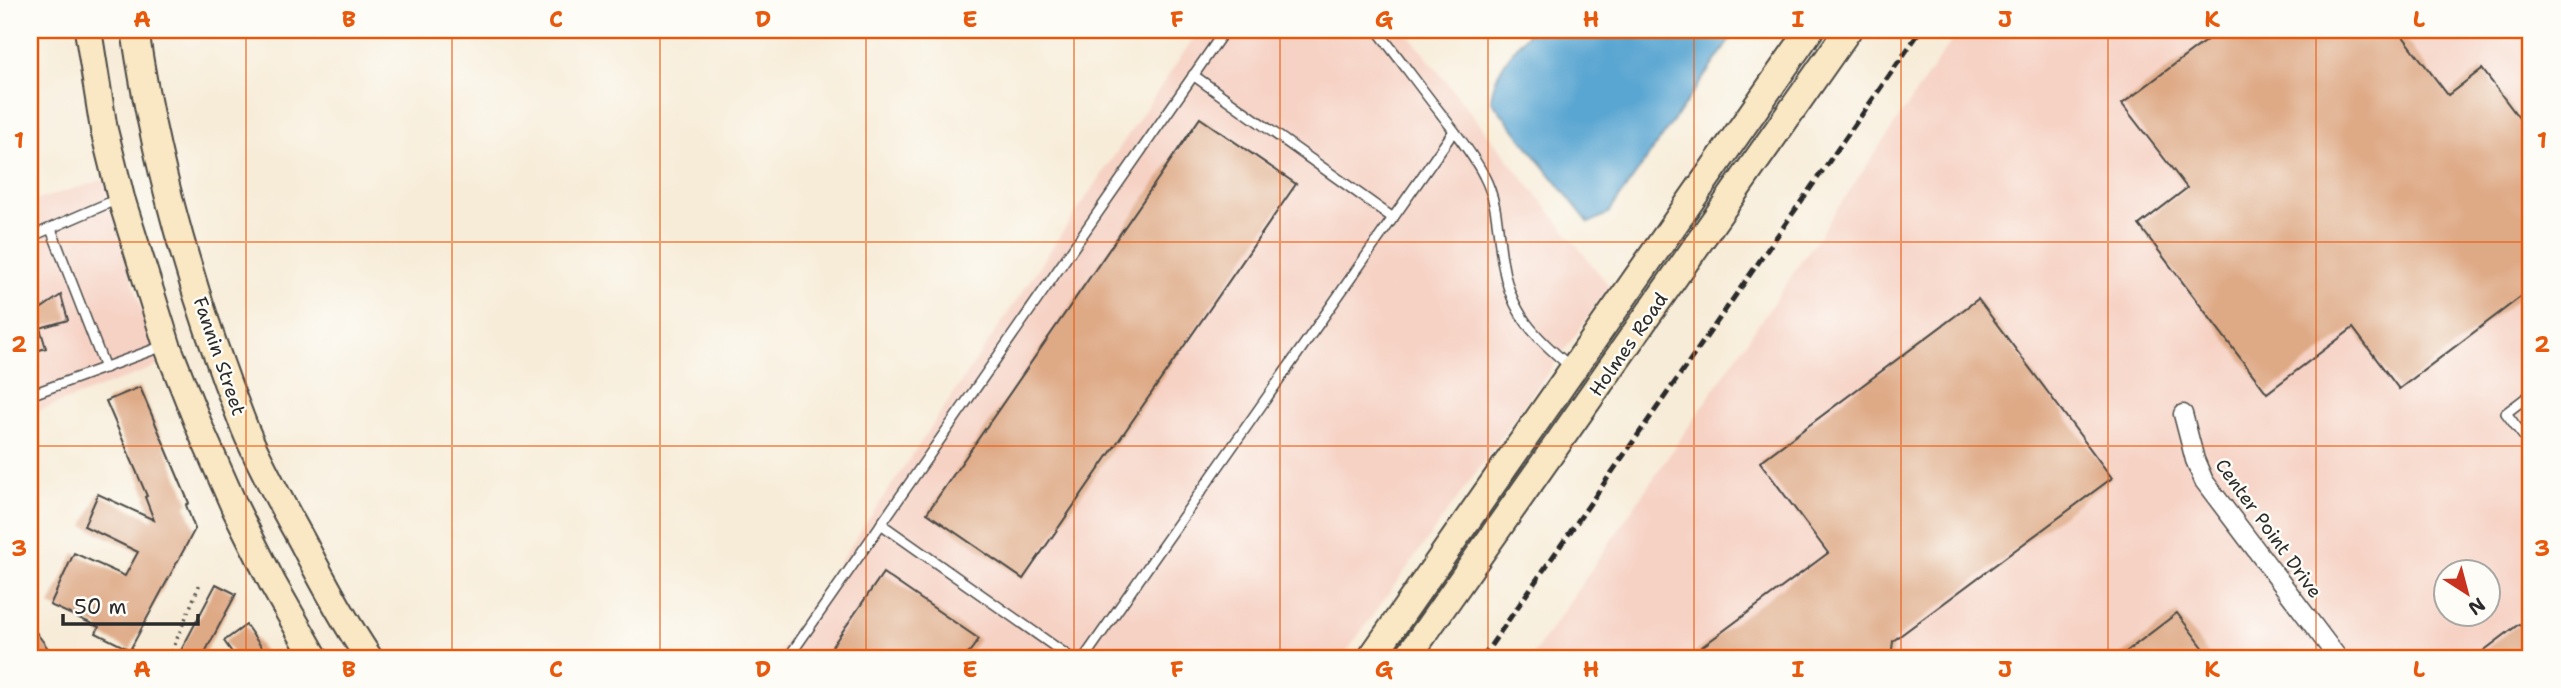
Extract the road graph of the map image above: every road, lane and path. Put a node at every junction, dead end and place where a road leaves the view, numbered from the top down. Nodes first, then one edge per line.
1 (89, 30) edge
2 (135, 30) edge
3 (1225, 30) edge
4 (1377, 30) edge
5 (1811, 30) edge
6 (1848, 30) edge
7 (1193, 75) junction
8 (1454, 131) junction
9 (121, 198) junction
10 (1393, 218) junction
11 (51, 229) junction
12 (30, 237) edge
13 (167, 345) junction
14 (105, 368) junction
15 (1573, 369) junction
16 (1599, 385) junction
17 (2531, 394) edge
18 (30, 396) edge
19 (2183, 414) dead end
20 (2531, 446) edge
21 (275, 490) junction
22 (236, 508) junction
23 (881, 524) junction
24 (201, 581) dead end
25 (169, 658) edge
26 (315, 658) edge
27 (369, 658) edge
28 (788, 658) edge
29 (1071, 658) edge
30 (1084, 658) edge
31 (1371, 658) edge
32 (1407, 658) edge
33 (2338, 658) edge

1 - 9 main road
2 - 21 main road, Fannin Street
3 - 7 lane
4 - 8 lane
5 - 15 main road, Holmes Road
6 - 16 main road, Holmes Road
7 - 10 lane
7 - 23 lane
8 - 10 lane
8 - 15 lane
9 - 11 lane
9 - 13 main road
10 - 30 lane
11 - 12 lane
11 - 14 lane
13 - 14 lane
13 - 22 main road
14 - 18 lane
15 - 16 main road
15 - 31 main road, Holmes Road
16 - 32 main road, Holmes Road
17 - 20 lane
19 - 33 street, Center Point Drive
21 - 22 main road
21 - 27 main road, Fannin Street
22 - 26 main road
23 - 28 lane
23 - 29 lane
24 - 25 path

